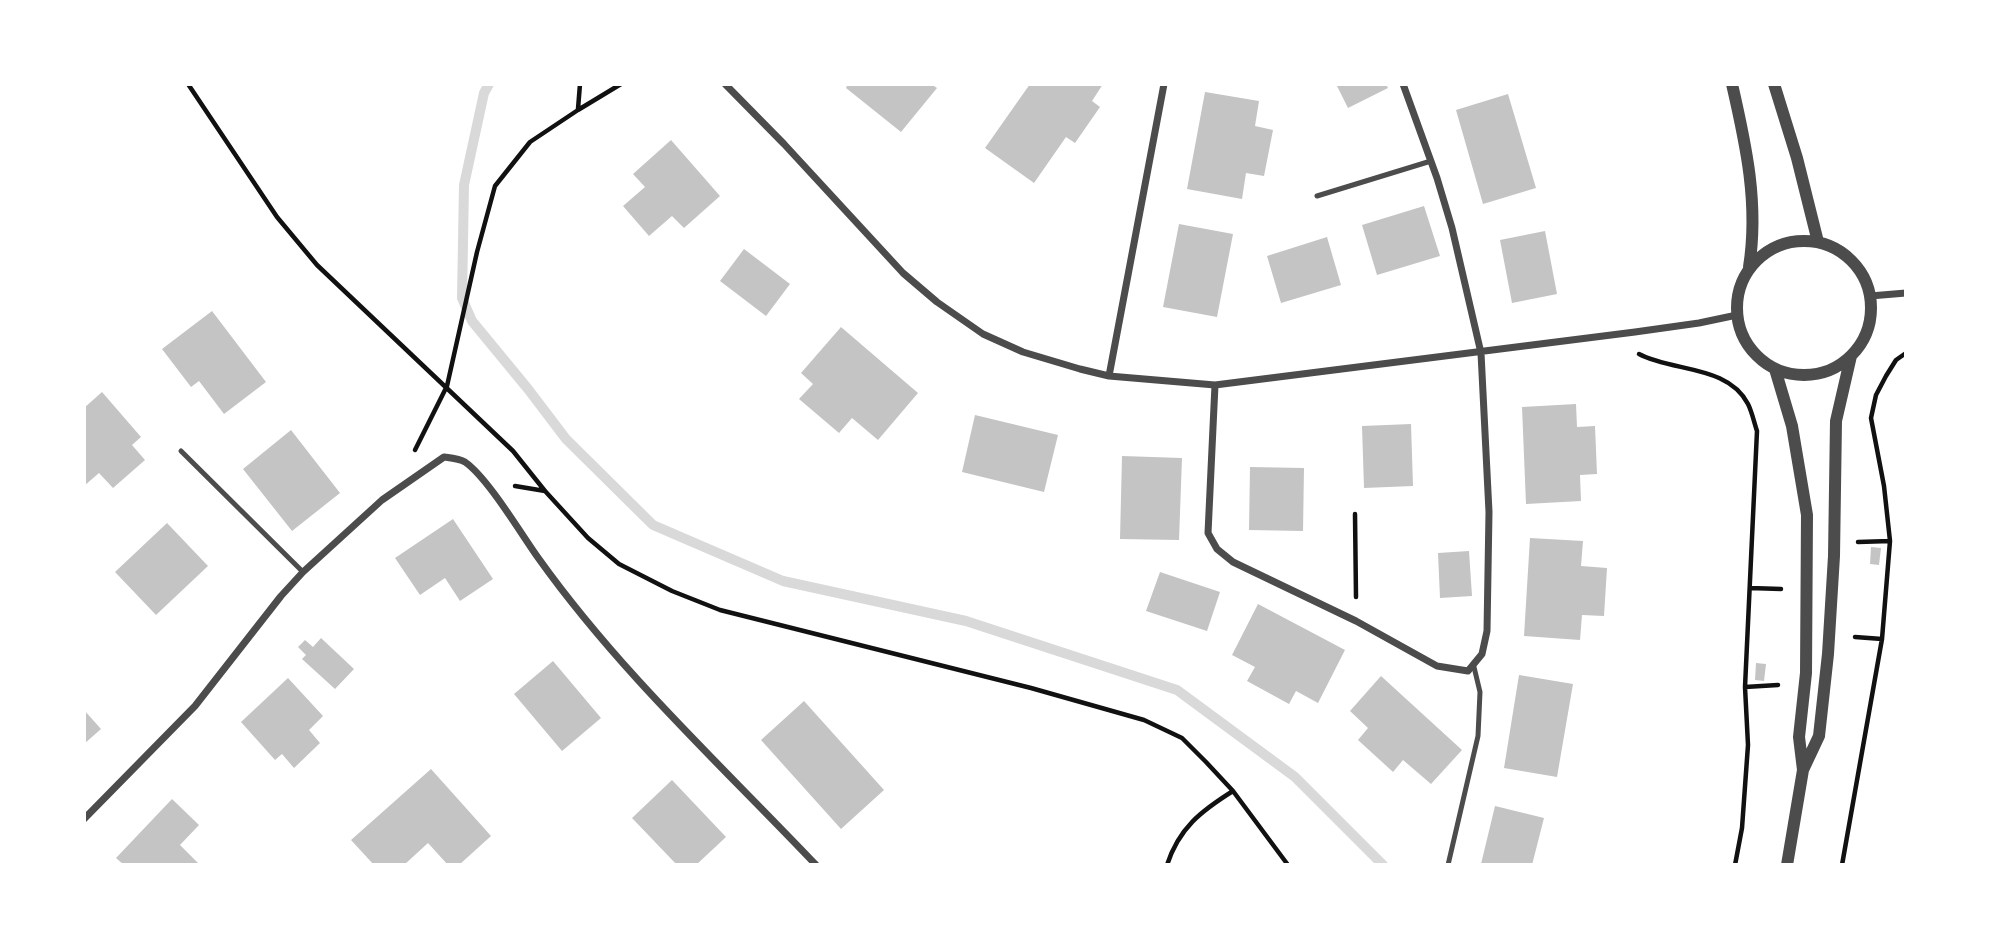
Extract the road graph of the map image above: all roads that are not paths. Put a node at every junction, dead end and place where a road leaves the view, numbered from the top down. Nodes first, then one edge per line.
1 (724, 84) edge
2 (1164, 84) edge
3 (1402, 84) edge
4 (1731, 84) edge
5 (1774, 84) edge
6 (1431, 160) junction
7 (1317, 195) dead end
8 (1818, 242) junction
9 (1748, 270) junction
10 (1906, 293) edge
11 (1870, 296) junction
12 (1737, 315) junction
13 (1481, 352) junction
14 (1851, 356) junction
15 (1775, 369) junction
16 (1110, 376) junction
17 (1215, 385) junction
18 (181, 451) dead end
19 (303, 572) junction
20 (1474, 667) junction
21 (1803, 770) junction
22 (84, 819) edge
23 (816, 865) edge
24 (1448, 865) edge
25 (1787, 865) edge

1 - 16 street
2 - 16 street
3 - 6 street
4 - 9 street
5 - 8 street
6 - 7 lane
6 - 13 street
8 - 9 street
8 - 11 street
9 - 12 street
10 - 11 street
11 - 14 street
12 - 13 street
12 - 15 street
13 - 17 street
13 - 20 street
14 - 15 street
14 - 21 street
15 - 21 street
16 - 17 street
17 - 20 street
18 - 19 lane
19 - 22 street
19 - 23 street
20 - 24 lane
21 - 25 street

